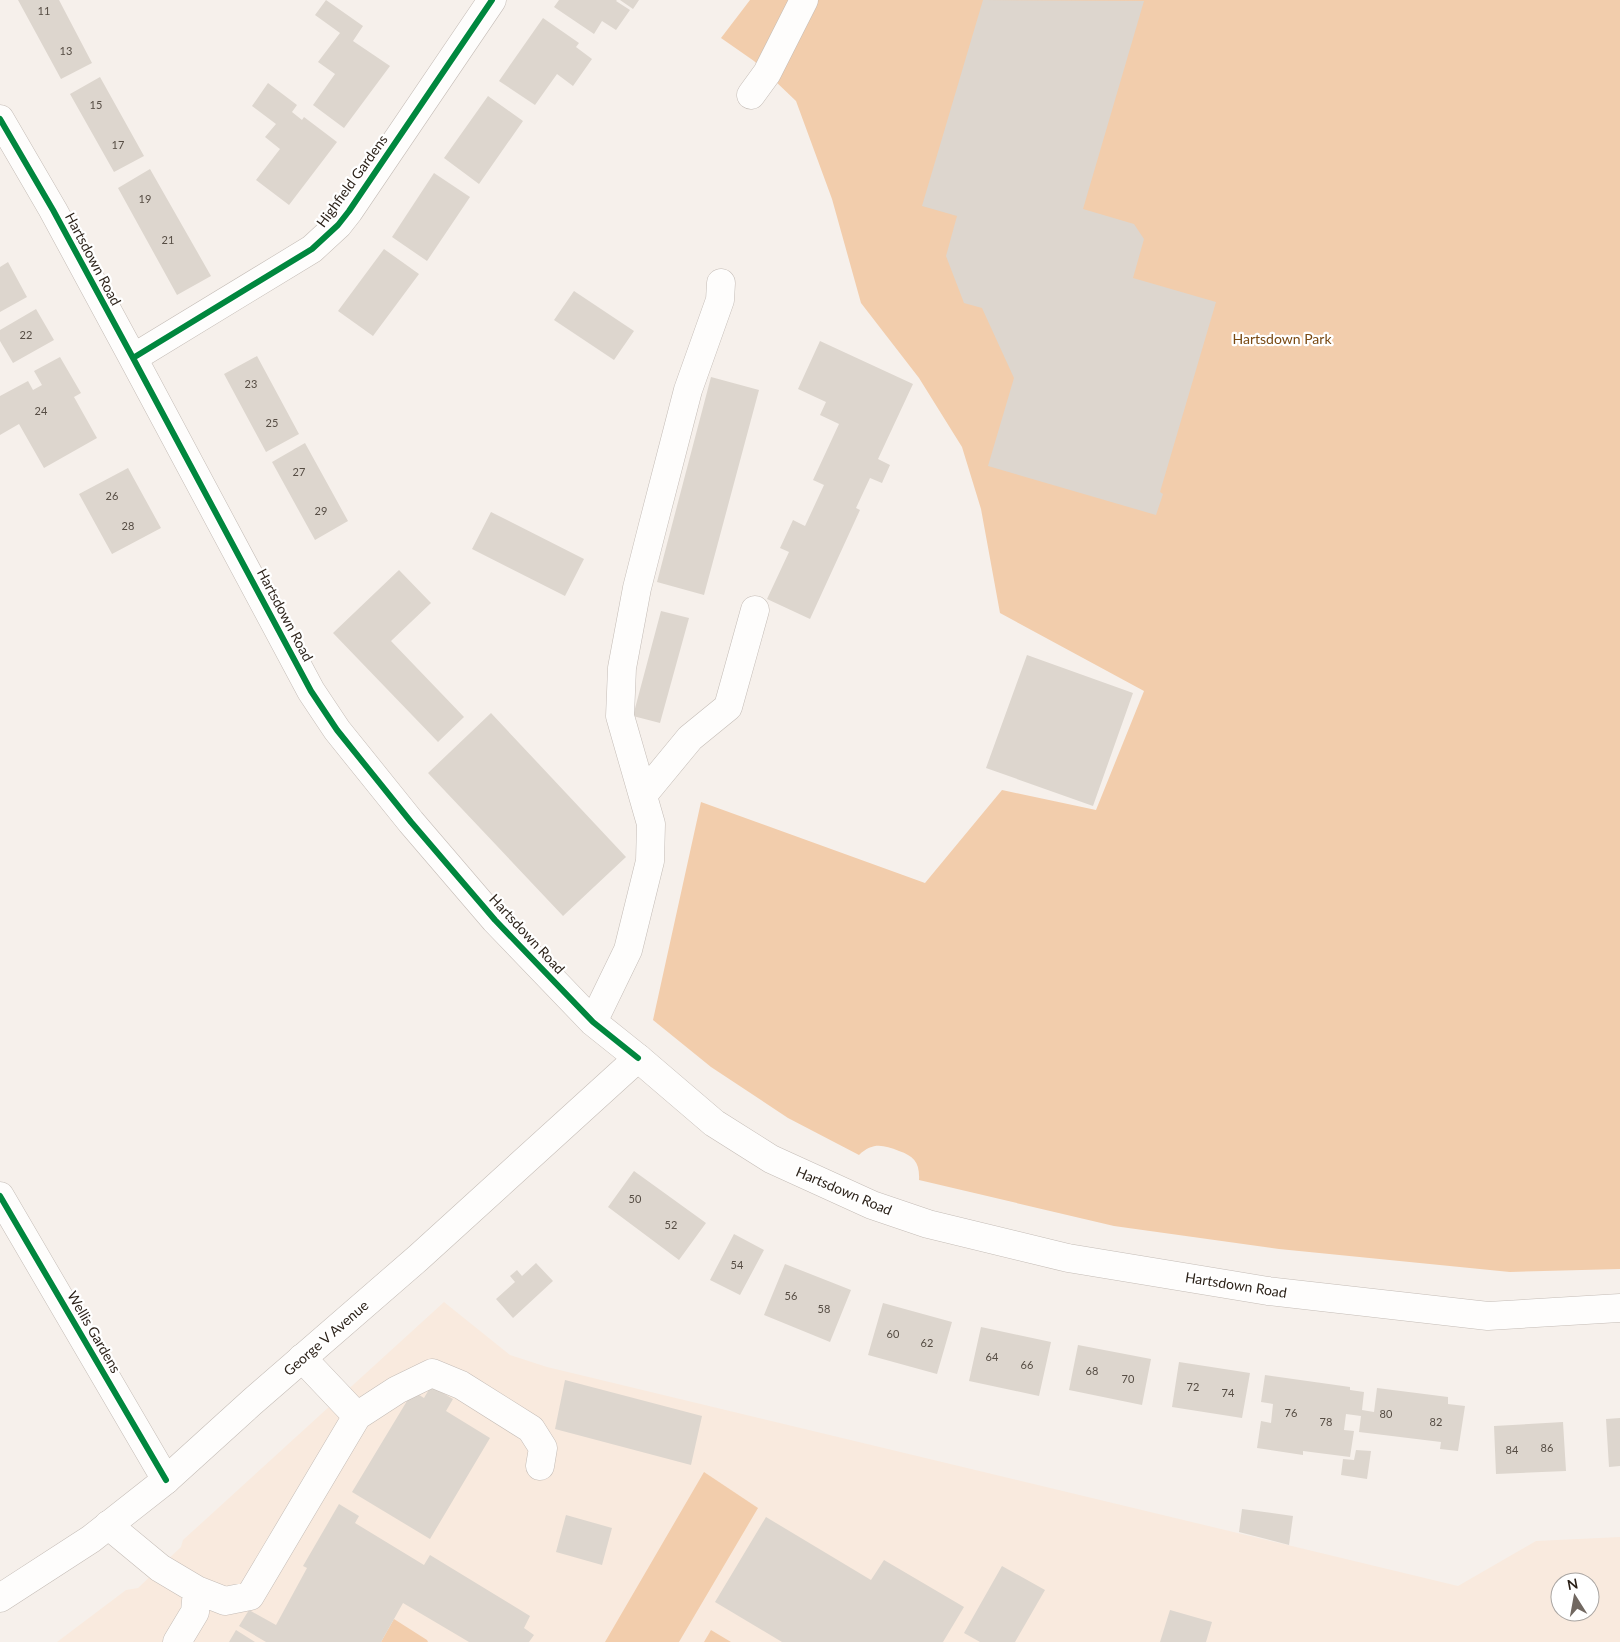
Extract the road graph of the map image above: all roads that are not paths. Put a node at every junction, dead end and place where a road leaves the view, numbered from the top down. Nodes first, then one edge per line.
1 (492, 0) edge
2 (804, 0) edge
3 (751, 95) dead end
4 (0, 119) edge
5 (721, 283) dead end
6 (133, 358) junction
7 (755, 610) dead end
8 (643, 795) junction
9 (592, 1022) junction
10 (638, 1058) junction
11 (0, 1196) edge
12 (1620, 1308) edge
13 (302, 1358) junction
14 (358, 1416) junction
15 (540, 1466) dead end
16 (166, 1480) junction
17 (108, 1525) junction
18 (197, 1590) junction
19 (0, 1598) edge
20 (177, 1642) edge

1 - 6 street, Highfield Gardens
2 - 3 street
4 - 6 street, Hartsdown Road
5 - 8 street
6 - 9 street, Hartsdown Road
7 - 8 street
8 - 9 street
9 - 10 street, Hartsdown Road
10 - 12 street, Hartsdown Road
10 - 13 street, George V Avenue
11 - 16 street, Wellis Gardens
13 - 14 street
13 - 16 street, George V Avenue
14 - 15 street
14 - 18 street
16 - 17 street, George V Avenue
17 - 18 street
17 - 19 street, George V Avenue
18 - 20 street

